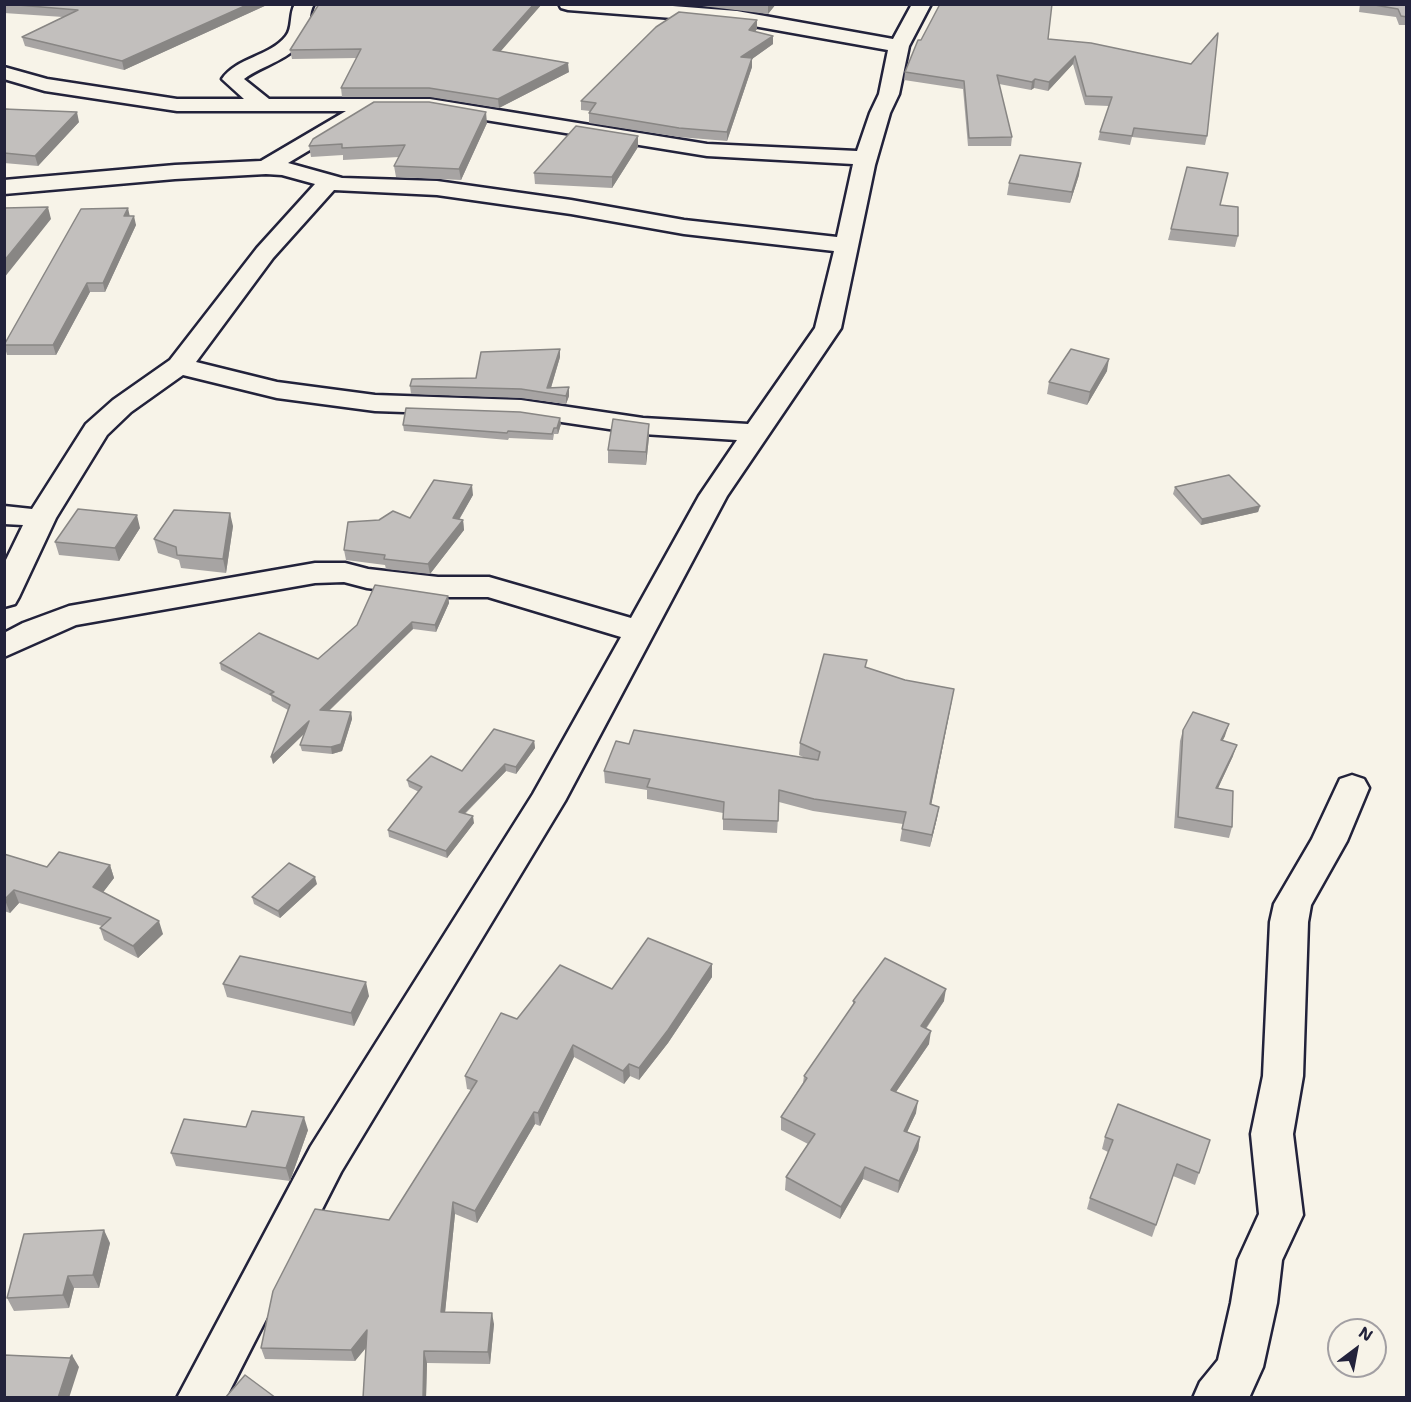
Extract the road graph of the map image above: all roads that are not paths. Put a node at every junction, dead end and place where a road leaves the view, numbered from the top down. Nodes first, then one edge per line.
1 (304, 4) edge
2 (568, 4) edge
3 (922, 4) edge
4 (899, 46) junction
5 (4, 74) edge
6 (372, 104) junction
7 (264, 105) junction
8 (866, 158) junction
9 (266, 167) junction
10 (329, 182) junction
11 (4, 187) edge
12 (847, 245) junction
13 (179, 366) junction
14 (756, 433) junction
15 (4, 515) edge
16 (41, 518) junction
17 (4, 597) edge
18 (641, 632) junction
19 (4, 647) edge
20 (1352, 788) dead end
21 (201, 1398) edge
22 (1217, 1398) edge

1 - 7 street
2 - 4 street
3 - 4 street
4 - 8 street
5 - 7 street
6 - 7 street
6 - 8 street
6 - 9 street
8 - 12 street
9 - 10 street
9 - 11 street
10 - 12 street
10 - 13 street
12 - 14 street
13 - 14 street
13 - 16 street
14 - 18 street
15 - 16 street
16 - 17 street
18 - 19 street
18 - 21 street
20 - 22 street

